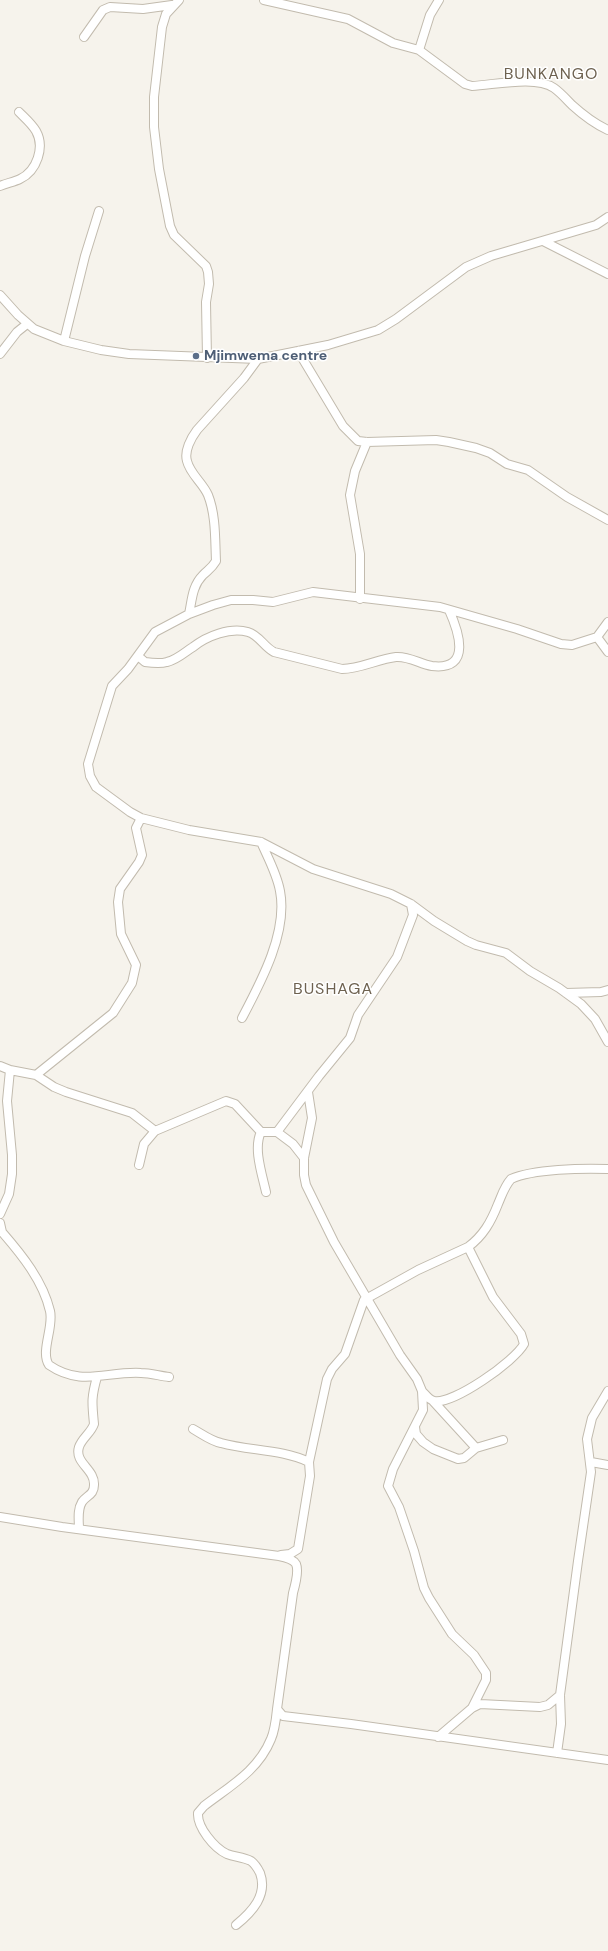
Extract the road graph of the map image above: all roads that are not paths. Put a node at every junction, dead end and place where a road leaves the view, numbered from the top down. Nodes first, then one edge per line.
1 (264, 0) edge
2 (439, 0) edge
3 (273, 1) edge
4 (175, 3) edge
5 (84, 37) dead end
6 (419, 50) junction
7 (20, 112) dead end
8 (608, 130) edge
9 (0, 186) edge
10 (99, 211) dead end
11 (608, 218) edge
12 (543, 241) junction
13 (608, 274) edge
14 (0, 295) edge
15 (27, 324) junction
16 (64, 341) junction
17 (298, 351) junction
18 (0, 354) edge
19 (207, 358) junction
20 (258, 359) junction
21 (368, 442) junction
22 (608, 520) edge
23 (360, 598) junction
24 (449, 610) junction
25 (189, 614) junction
26 (608, 622) edge
27 (597, 637) junction
28 (608, 652) edge
29 (138, 656) junction
30 (141, 818) junction
31 (261, 842) junction
32 (411, 904) junction
33 (608, 990) edge
34 (566, 993) junction
35 (242, 1018) dead end
36 (608, 1042) edge
37 (0, 1066) edge
38 (10, 1070) junction
39 (36, 1075) junction
40 (308, 1092) junction
41 (155, 1131) junction
42 (261, 1132) junction
43 (277, 1132) junction
44 (304, 1158) junction
45 (139, 1166) dead end
46 (608, 1169) edge
47 (266, 1192) dead end
48 (0, 1214) edge
49 (0, 1223) edge
50 (468, 1247) junction
51 (367, 1298) junction
52 (98, 1377) junction
53 (169, 1377) dead end
54 (422, 1391) junction
55 (608, 1391) edge
56 (434, 1401) junction
57 (415, 1427) junction
58 (193, 1429) dead end
59 (504, 1440) dead end
60 (476, 1448) junction
61 (309, 1462) junction
62 (591, 1462) junction
63 (608, 1465) edge
64 (0, 1517) edge
65 (79, 1529) junction
66 (279, 1556) junction
67 (560, 1695) junction
68 (472, 1708) junction
69 (278, 1709) junction
70 (438, 1737) junction
71 (557, 1753) junction
72 (608, 1760) edge
73 (236, 1925) dead end

1 - 3 street
2 - 6 street
3 - 6 street
4 - 5 street
4 - 19 street
6 - 8 street
7 - 9 street
10 - 16 street
11 - 12 street
12 - 13 street
12 - 17 street
14 - 15 street
15 - 16 street
15 - 18 street
16 - 19 street
17 - 20 street
17 - 21 street
19 - 20 street
20 - 25 street
21 - 22 street
21 - 23 street
23 - 24 street
23 - 25 street
24 - 27 street
24 - 29 street
25 - 29 street
26 - 27 street
27 - 28 street
29 - 30 street
30 - 31 street
30 - 39 street
31 - 32 street
31 - 35 street
32 - 34 street
32 - 40 street
33 - 34 street
34 - 36 street
37 - 38 street
38 - 39 street
38 - 48 street
39 - 41 street
40 - 43 street
40 - 44 street
41 - 42 street
41 - 45 street
42 - 43 street
42 - 47 street
43 - 44 street
44 - 51 street
46 - 50 street
49 - 52 street
50 - 51 street
50 - 56 street
51 - 54 street
51 - 61 street
52 - 53 street
52 - 65 street
54 - 56 street
54 - 57 street
55 - 62 street
56 - 60 street
57 - 60 street
57 - 68 street
58 - 61 street
59 - 60 street
61 - 66 street
62 - 63 street
62 - 67 street
64 - 65 street
65 - 66 street
66 - 69 street
67 - 68 street
67 - 71 street
68 - 70 street
69 - 70 street
69 - 73 street
70 - 71 street
71 - 72 street

